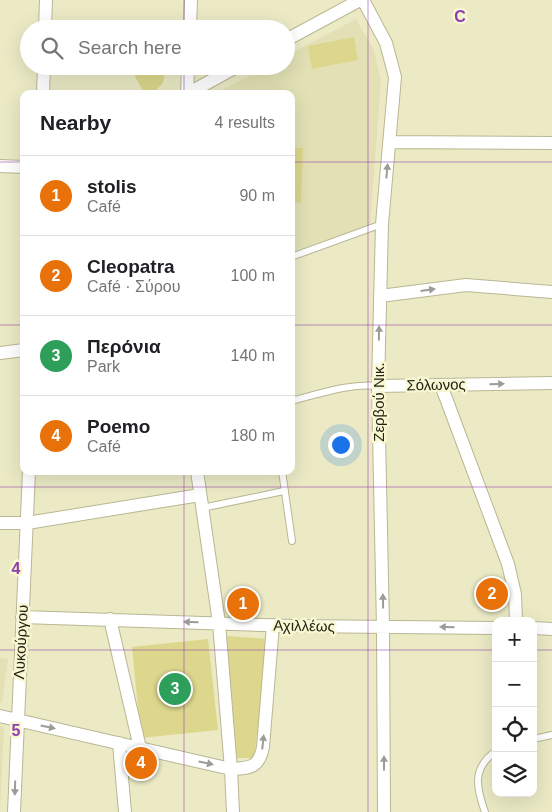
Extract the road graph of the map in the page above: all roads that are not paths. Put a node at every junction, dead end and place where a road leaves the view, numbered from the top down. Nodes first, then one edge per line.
1 (46, 0) edge
2 (191, 0) edge
3 (355, 2) edge
4 (45, 20) edge
5 (190, 20) edge
6 (295, 35) edge
7 (44, 75) edge
8 (188, 75) edge
9 (222, 75) edge
10 (43, 90) edge
11 (187, 90) edge
12 (194, 90) edge
13 (390, 142) junction
14 (552, 143) edge
15 (0, 166) edge
16 (20, 167) edge
17 (382, 224) junction
18 (295, 256) edge
19 (552, 292) edge
20 (380, 296) junction
21 (20, 350) edge
22 (0, 353) edge
23 (552, 383) edge
24 (441, 385) junction
25 (378, 386) junction
26 (295, 400) edge
27 (29, 475) edge
28 (198, 475) edge
29 (282, 475) edge
30 (284, 491) junction
31 (200, 495) junction
32 (202, 508) junction
33 (0, 523) edge
34 (27, 523) junction
35 (292, 541) dead end
36 (22, 617) junction
37 (516, 617) edge
38 (110, 619) junction
39 (218, 623) junction
40 (273, 625) junction
41 (384, 627) junction
42 (492, 628) edge
43 (537, 628) edge
44 (552, 629) edge
45 (0, 716) edge
46 (17, 720) junction
47 (552, 735) edge
48 (537, 738) edge
49 (119, 743) junction
50 (140, 748) junction
51 (495, 752) edge
52 (231, 768) junction
53 (14, 812) edge
54 (125, 812) edge
55 (233, 812) edge
56 (384, 812) edge
57 (485, 812) edge

1 - 4 street
2 - 5 street
3 - 6 street
3 - 13 street, Ζερβού Νικ.
7 - 10 street
8 - 11 street
9 - 12 street
13 - 14 street
17 -> 13 street, Ζερβού Νικ.
15 - 16 street
17 - 18 lane
17 - 20 street, Ζερβού Νικ.
20 -> 19 street
25 -> 20 street, Ζερβού Νικ.
21 - 22 street
24 -> 23 street, Σόλωνος
24 - 25 street, Σόλωνος
24 - 37 street
25 - 26 lane, Σόλωνος
41 -> 25 street, Ζερβού Νικ.
27 - 34 street, Λυκούργου
28 - 31 street
29 - 30 lane
30 - 32 lane
30 - 35 lane
31 - 32 street
31 - 34 street
32 - 39 street
33 - 34 street
34 - 36 street, Λυκούργου
36 - 38 street, Αχιλλέως
36 - 46 street, Λυκούργου
39 -> 38 street, Αχιλλέως
38 - 50 street
39 - 40 street, Αχιλλέως
39 - 52 street
40 - 41 street, Αχιλλέως
52 -> 40 street
42 -> 41 street, Αχιλλέως
56 -> 41 street, Ζερβού Νικ.
43 - 44 street
45 - 46 street
46 -> 49 street
46 -> 53 street, Λυκούργου
47 - 48 lane
49 - 50 street
49 - 54 street
50 -> 52 street
51 - 57 lane
52 - 55 street

